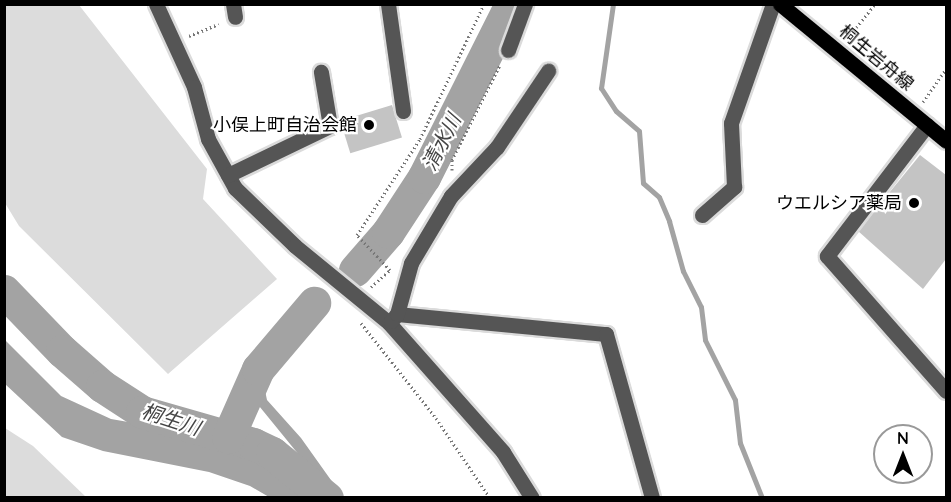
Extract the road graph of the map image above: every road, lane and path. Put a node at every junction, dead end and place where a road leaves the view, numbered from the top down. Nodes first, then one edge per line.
1 (156, 4) edge
2 (388, 4) edge
3 (484, 4) edge
4 (525, 4) edge
5 (773, 4) edge
6 (780, 4) edge
7 (875, 4) edge
8 (234, 11) edge
9 (174, 42) junction
10 (508, 50) joint
11 (837, 51) junction
12 (946, 69) edge
13 (548, 71) dead end
14 (321, 72) dead end
15 (403, 111) dead end
16 (914, 115) junction
17 (927, 125) junction
18 (946, 141) edge
19 (228, 176) junction
20 (456, 191) junction
21 (702, 214) dead end
22 (377, 293) dead end
23 (355, 316) dead end
24 (393, 319) junction
25 (946, 391) edge
26 (490, 498) edge
27 (531, 498) edge
28 (652, 498) edge

1 - 9 street
2 - 15 street
3 - 22 path
4 - 10 street
5 - 21 street
6 - 11 main road, 桐生岩舟線
7 - 11 path
8 - 9 path
9 - 19 street
10 - 20 path
11 - 16 main road, 桐生岩舟線
12 - 16 path
13 - 20 street
14 - 19 street
16 - 17 main road, 桐生岩舟線
17 - 18 main road, 桐生岩舟線
17 - 25 street
19 - 24 street
20 - 24 street
23 - 26 path
24 - 27 street
24 - 28 street

